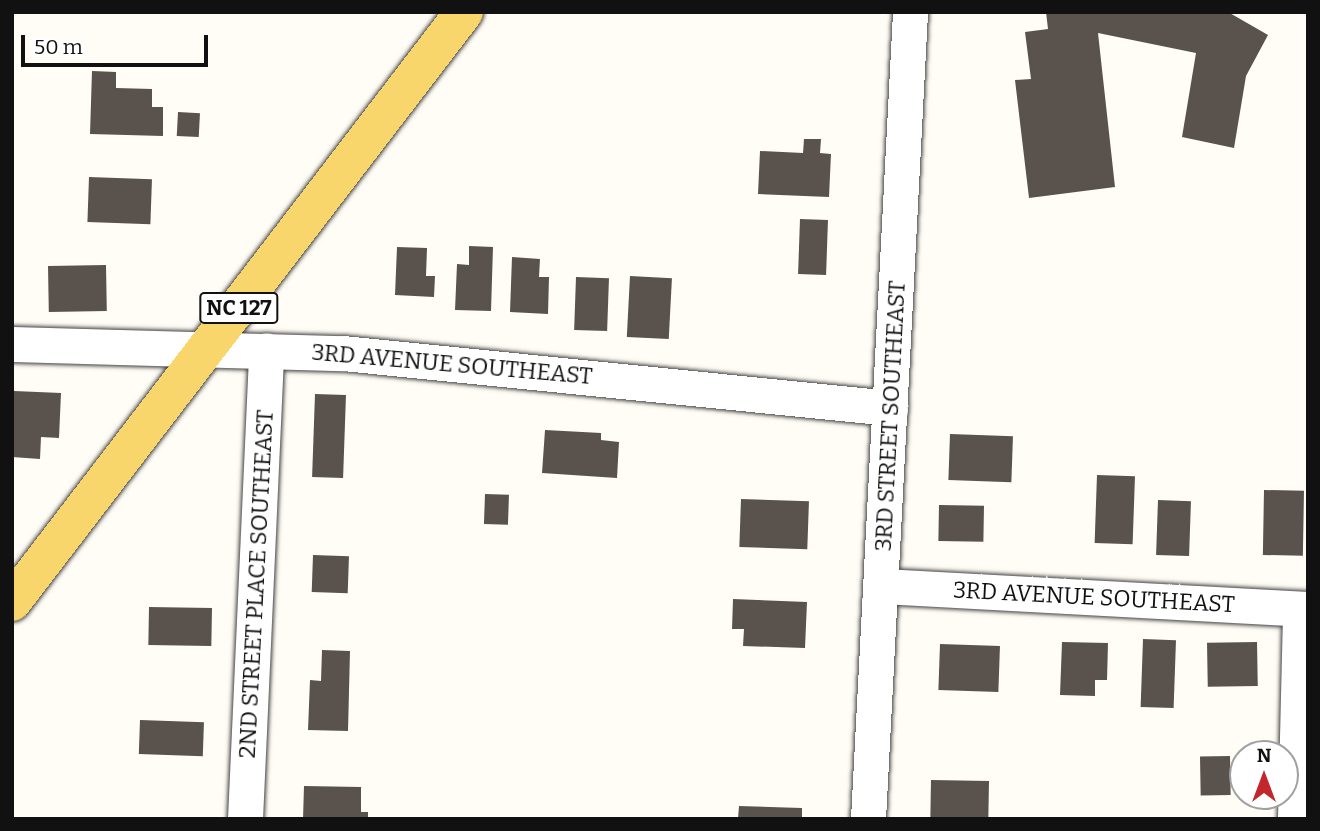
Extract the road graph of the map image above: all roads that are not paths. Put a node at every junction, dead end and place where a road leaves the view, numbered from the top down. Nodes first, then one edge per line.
1 (464, 12) edge
2 (910, 12) edge
3 (12, 344) edge
4 (206, 350) junction
5 (266, 350) junction
6 (890, 408) junction
7 (881, 586) junction
8 (12, 602) edge
9 (1304, 609) edge
10 (245, 819) edge
11 (867, 819) edge
12 (1295, 819) edge

1 - 4 main road, NC 127
2 - 6 street, 3RD STREET SOUTHEAST
3 - 4 street, 3RD AVENUE SOUTHEAST
4 - 5 street, 3RD AVENUE SOUTHEAST
4 - 8 main road, NC 127
5 - 6 street, 3RD AVENUE SOUTHEAST
5 - 10 street, 2ND STREET PLACE SOUTHEAST
6 - 7 street, 3RD STREET SOUTHEAST
7 - 9 street, 3RD AVENUE SOUTHEAST
7 - 11 street, 3RD STREET SOUTHEAST
9 - 12 street

